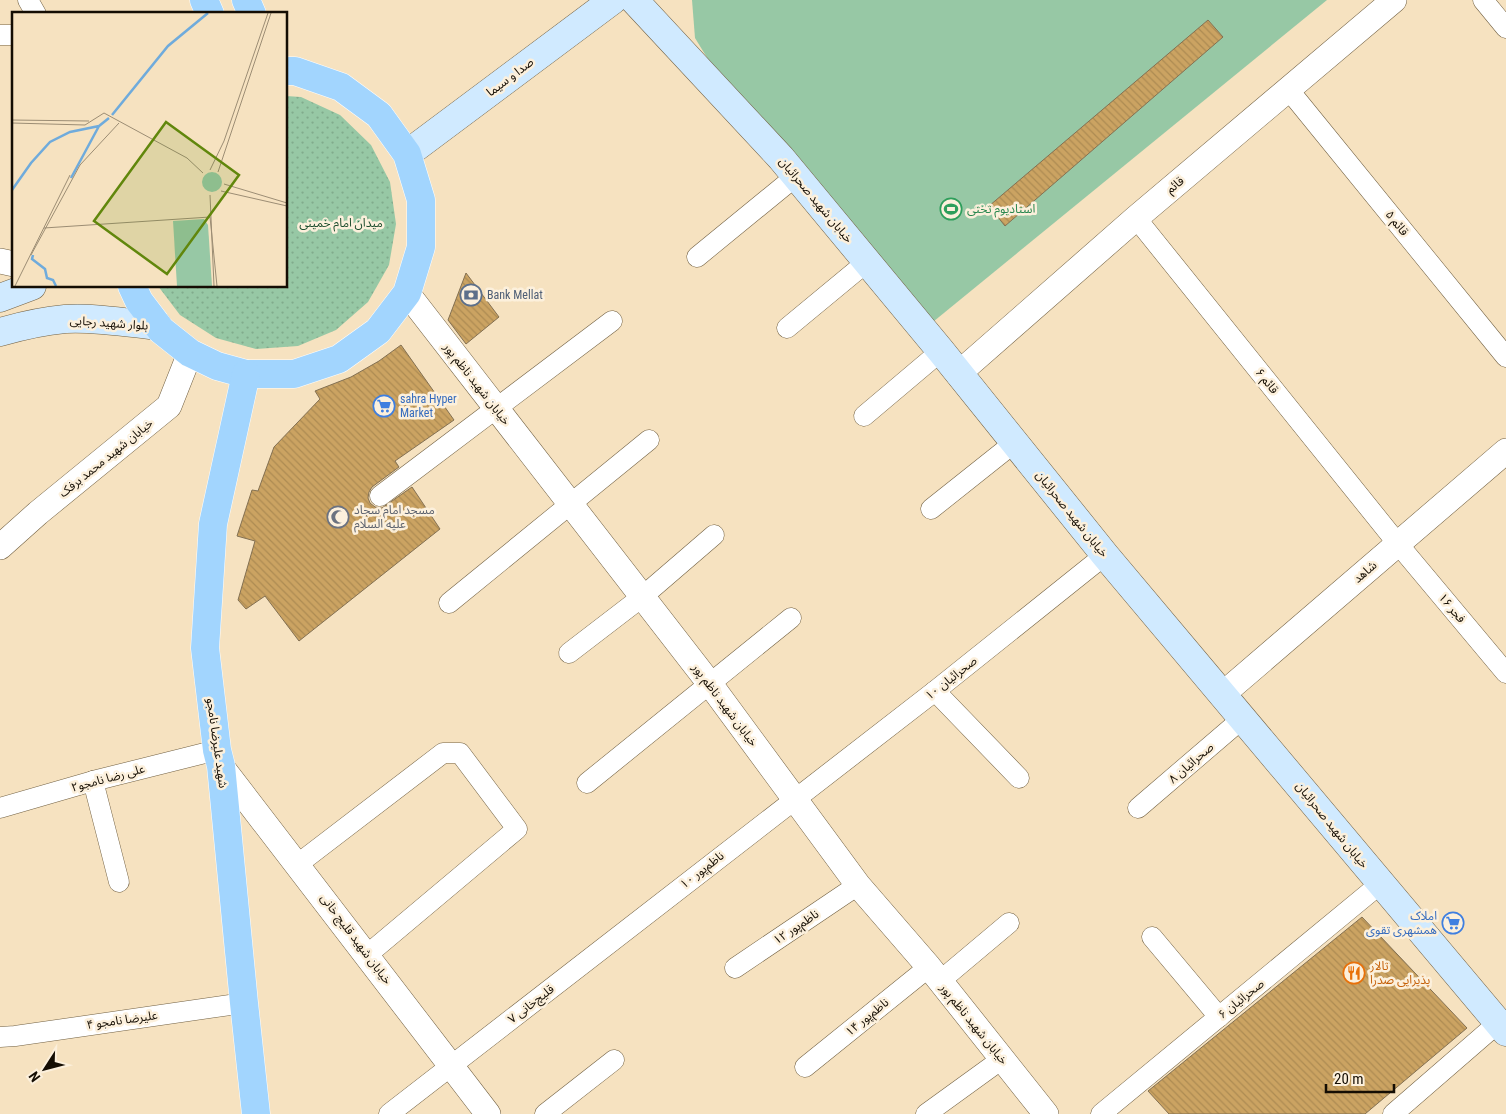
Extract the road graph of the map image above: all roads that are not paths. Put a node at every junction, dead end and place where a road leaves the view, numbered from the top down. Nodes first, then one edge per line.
1 (28, 0) edge
2 (204, 0) edge
3 (246, 0) edge
4 (613, 0) edge
5 (634, 0) edge
6 (1394, 0) edge
7 (1483, 0) edge
8 (35, 12) edge
9 (209, 12) edge
10 (251, 12) edge
11 (1506, 28) edge
12 (289, 68) edge
13 (1288, 89) junction
14 (407, 154) junction
15 (796, 176) junction
16 (1136, 218) junction
17 (697, 257) dead end
18 (868, 261) junction
19 (27, 288) edge
20 (133, 288) edge
21 (406, 293) junction
22 (0, 298) edge
23 (612, 321) dead end
24 (158, 326) junction
25 (787, 328) dead end
26 (0, 332) edge
27 (942, 352) junction
28 (190, 353) junction
29 (1506, 356) edge
30 (246, 374) junction
31 (958, 374) junction
32 (496, 408) junction
33 (864, 416) dead end
34 (649, 440) dead end
35 (1014, 443) junction
36 (1506, 451) edge
37 (380, 496) dead end
38 (570, 504) junction
39 (931, 509) dead end
40 (714, 535) dead end
41 (1398, 544) junction
42 (0, 547) edge
43 (1105, 555) junction
44 (642, 597) junction
45 (449, 603) dead end
46 (792, 618) dead end
47 (569, 653) dead end
48 (1506, 672) edge
49 (710, 684) junction
50 (935, 691) junction
51 (1223, 694) junction
52 (1243, 718) junction
53 (219, 758) junction
54 (1018, 778) dead end
55 (93, 781) junction
56 (587, 783) dead end
57 (795, 798) junction
58 (0, 808) edge
59 (1138, 808) dead end
60 (298, 864) junction
61 (119, 882) dead end
62 (1380, 884) junction
63 (858, 885) junction
64 (1009, 923) dead end
65 (1152, 937) dead end
66 (610, 942) joint
67 (367, 954) junction
68 (735, 968) dead end
69 (934, 974) junction
70 (244, 1002) junction
71 (1219, 1017) junction
72 (1503, 1024) edge
73 (0, 1037) edge
74 (1002, 1059) junction
75 (614, 1060) dead end
76 (452, 1066) junction
77 (805, 1067) dead end
78 (256, 1114) edge
79 (389, 1114) edge
80 (488, 1114) edge
81 (546, 1114) edge
82 (926, 1114) edge
83 (1046, 1114) edge
84 (1101, 1114) edge
85 (1393, 1114) edge

1 - 8 street
2 - 9 main road
3 - 10 main road
4 - 14 main road, صدا و سیما
5 - 15 main road, خیابان شهید صحرائیان
6 - 13 street, قائم
7 - 11 street
12 - 14 main road
13 - 16 street, قائم
13 - 29 street, قائم ۵
14 - 21 main road
15 - 17 street
15 - 18 main road, خیابان شهید صحرائیان
16 - 31 street, قائم
16 - 41 street, قائم ۶
18 - 25 street
18 - 27 main road, خیابان شهید صحرائیان
19 - 22 main road
20 - 24 main road
21 - 30 main road
21 - 32 street, خیابان شهید ناظم پور
23 - 32 street
24 - 26 main road, بلوار شهید رجایی
24 - 28 main road
27 - 31 main road, خیابان شهید صحرائیان
27 - 33 street
28 - 30 main road
28 - 42 street, خیابان شهید محمد برفک
30 - 53 main road, شهید علیرضا نامجو
31 - 35 main road, خیابان شهید صحرائیان
32 - 37 street
32 - 38 street, خیابان شهید ناظم پور
34 - 38 street
35 - 39 street
35 - 43 main road, خیابان شهید صحرائیان
36 - 41 street, شاهد
38 - 44 street, خیابان شهید ناظم پور
38 - 45 street
40 - 44 street
41 - 48 street, فجر ۱۶
41 - 51 street, شاهد
43 - 50 street, صحرائیان ۱۰
43 - 51 main road, خیابان شهید صحرائیان
44 - 47 street
44 - 49 street, خیابان شهید ناظم پور
46 - 49 street
49 - 56 street
49 - 57 street, خیابان شهید ناظم پور
50 - 54 street
50 - 57 street, صحرائیان ۱۰
51 - 52 main road, خیابان شهید صحرائیان
52 - 59 street, صحرائیان ۸
52 - 62 main road, خیابان شهید صحرائیان
53 - 55 street, علی رضا نامجو۲
53 - 60 street, خیابان شهید قلیچ خانی
53 - 70 main road, شهید علیرضا نامجو
55 - 58 street, علی رضا نامجو۲
55 - 61 street
57 - 63 street, خیابان شهید ناظم پور
57 - 66 street, ناظم‌پور ۱۰
60 - 67 street, خیابان شهید قلیچ خانی
60 - 67 street
62 - 71 street, صحرائیان ۶
62 - 72 main road, خیابان شهید صحرائیان
63 - 68 street, ناظم‌پور ۱۲
63 - 69 street, خیابان شهید ناظم پور
64 - 69 street, ناظم‌پور ۱۴
65 - 71 street
66 - 76 street, قلیچ‌خانی ۷
67 - 76 street, خیابان شهید قلیچ خانی
69 - 74 street, خیابان شهید ناظم پور
69 - 77 street, ناظم‌پور ۱۴
70 - 73 street, علیرضا نامجو ۴
70 - 78 main road, شهید علیرضا نامجو
71 - 84 street, صحرائیان ۶
72 - 85 street
74 - 82 street
74 - 83 street, خیابان شهید ناظم پور
75 - 81 street
76 - 79 street, قلیچ‌خانی ۷
76 - 80 street, خیابان شهید قلیچ خانی

